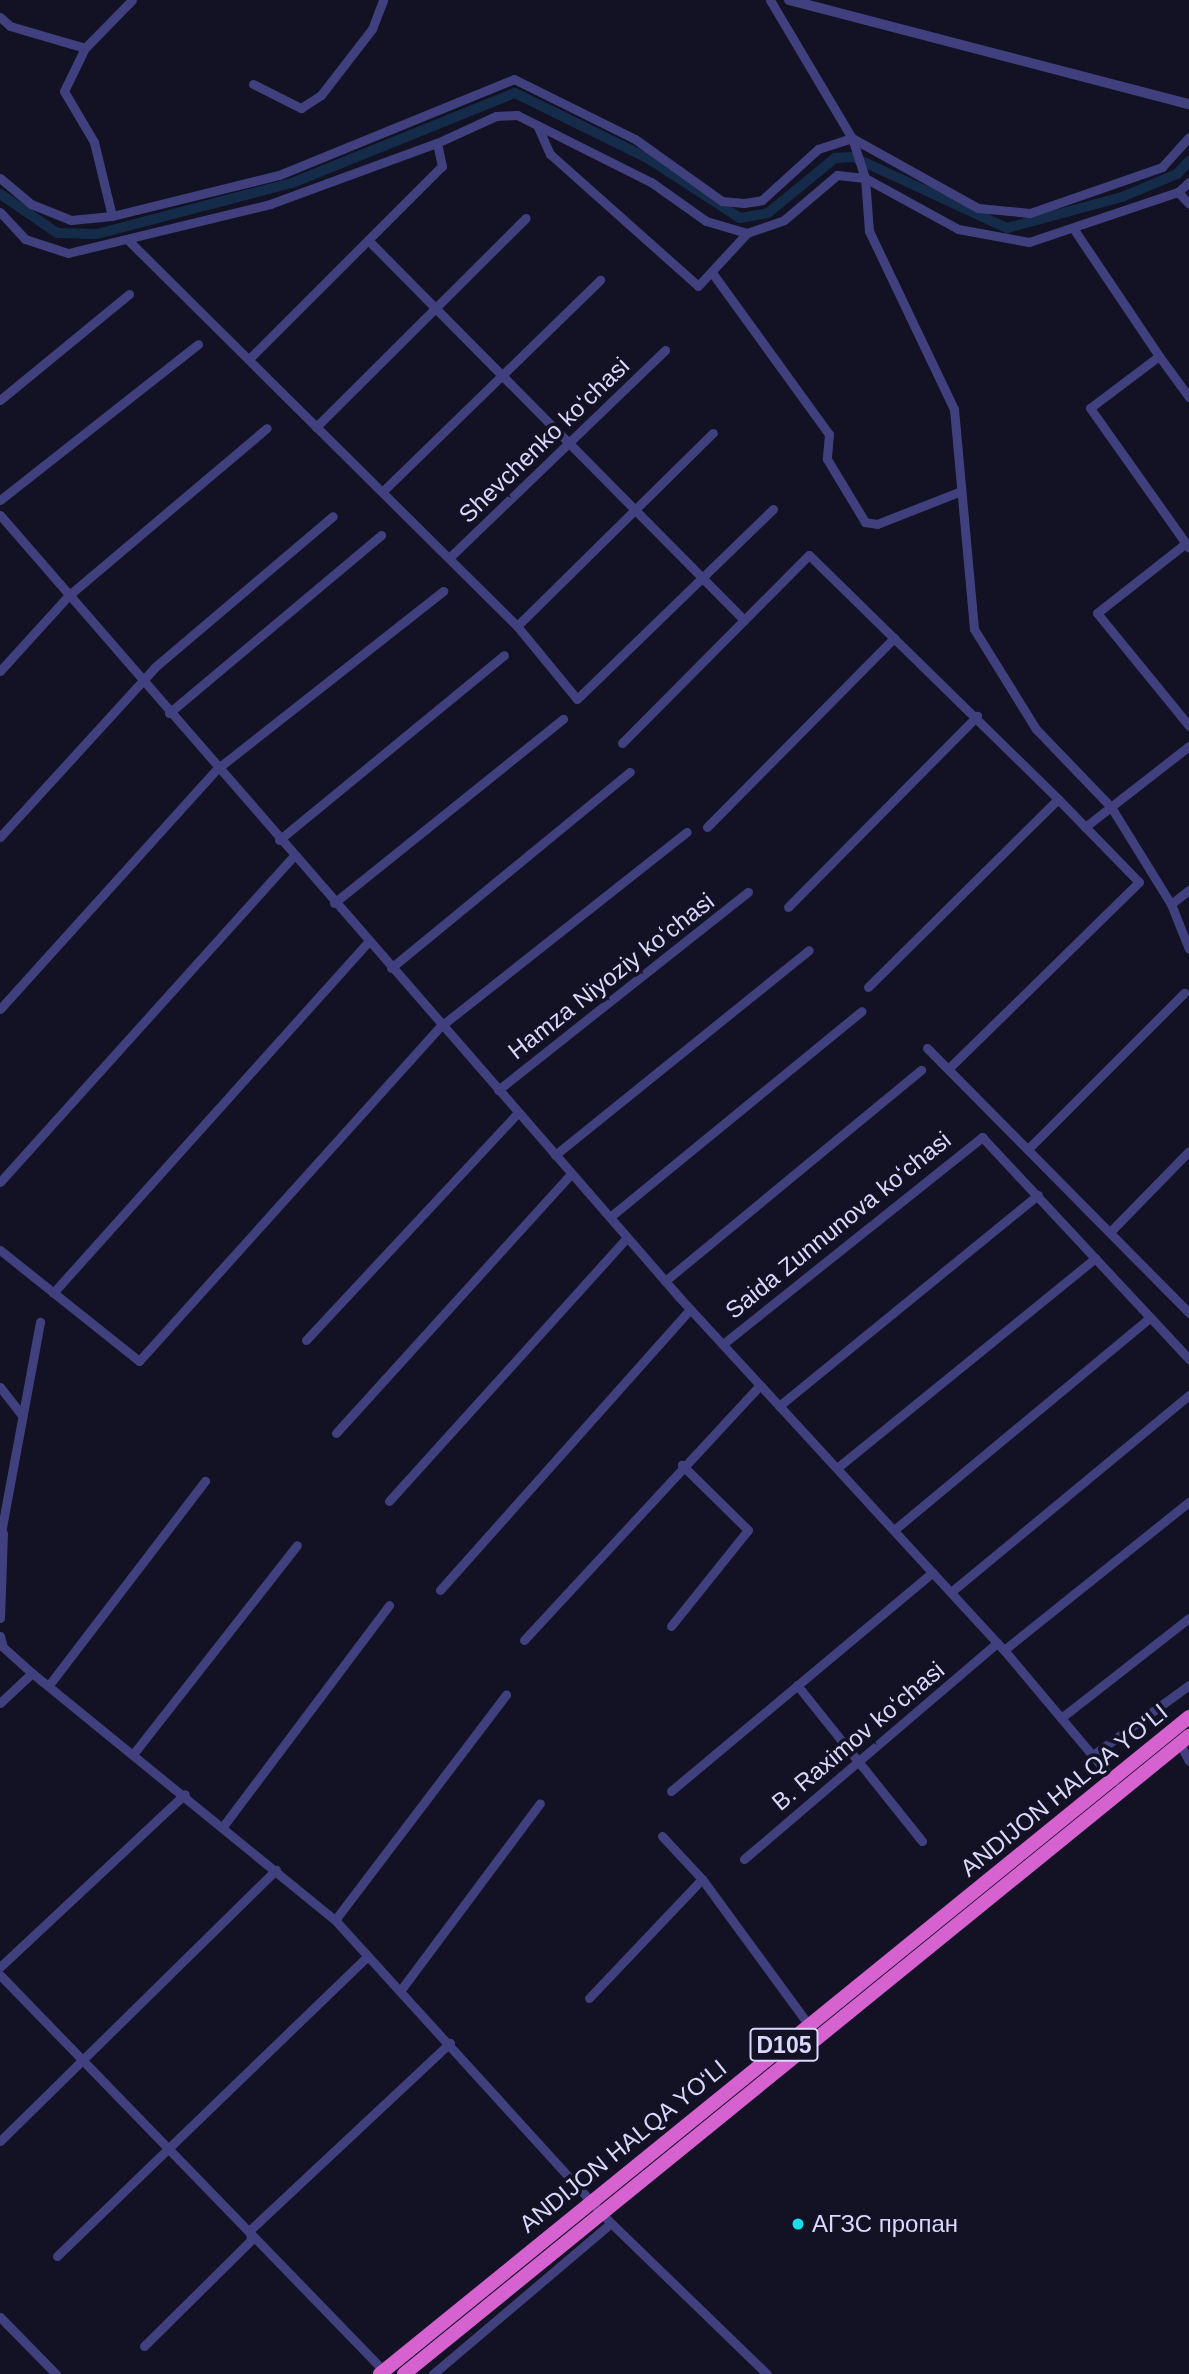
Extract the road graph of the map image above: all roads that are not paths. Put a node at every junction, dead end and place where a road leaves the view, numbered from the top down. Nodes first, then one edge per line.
1 (132, 0) edge
2 (383, 0) edge
3 (770, 0) edge
4 (789, 0) edge
5 (0, 17) edge
6 (85, 48) junction
7 (253, 84) dead end
8 (1189, 104) edge
9 (537, 125) junction
10 (1189, 137) edge
11 (854, 142) junction
12 (437, 143) junction
13 (0, 178) edge
14 (865, 178) junction
15 (1189, 182) edge
16 (1178, 192) junction
17 (1189, 204) edge
18 (0, 212) edge
19 (111, 216) junction
20 (526, 218) dead end
21 (1075, 231) junction
22 (747, 233) junction
23 (128, 240) junction
24 (368, 240) junction
25 (713, 274) junction
26 (600, 280) dead end
27 (129, 294) dead end
28 (436, 307) junction
29 (198, 344) dead end
30 (665, 350) dead end
31 (1159, 356) junction
32 (249, 359) junction
33 (504, 375) junction
34 (1189, 397) edge
35 (0, 400) edge
36 (316, 427) junction
37 (267, 428) dead end
38 (713, 433) dead end
39 (567, 442) junction
40 (383, 491) junction
41 (961, 491) junction
42 (0, 500) edge
43 (773, 509) dead end
44 (635, 511) junction
45 (0, 515) edge
46 (333, 516) dead end
47 (381, 535) dead end
48 (1187, 545) edge
49 (449, 558) junction
50 (701, 578) junction
51 (443, 591) dead end
52 (68, 596) junction
53 (744, 620) junction
54 (517, 626) junction
55 (894, 638) junction
56 (504, 654) dead end
57 (0, 671) edge
58 (142, 682) junction
59 (169, 713) junction
60 (977, 716) junction
61 (563, 719) dead end
62 (1189, 726) edge
63 (622, 743) dead end
64 (1189, 746) edge
65 (217, 769) junction
66 (630, 772) dead end
67 (1058, 799) junction
68 (1111, 807) junction
69 (1085, 827) junction
70 (707, 828) dead end
71 (687, 832) dead end
72 (0, 837) edge
73 (279, 840) junction
74 (293, 857) junction
75 (1189, 890) edge
76 (748, 892) dead end
77 (334, 903) junction
78 (1171, 904) junction
79 (788, 907) dead end
80 (368, 942) junction
81 (1189, 949) edge
82 (809, 950) dead end
83 (391, 968) junction
84 (868, 987) dead end
85 (1184, 993) dead end
86 (0, 1009) edge
87 (862, 1011) dead end
88 (441, 1026) junction
89 (927, 1048) dead end
90 (948, 1069) junction
91 (921, 1070) dead end
92 (498, 1090) junction
93 (518, 1113) junction
94 (1028, 1149) junction
95 (1189, 1152) edge
96 (555, 1155) junction
97 (571, 1174) junction
98 (0, 1182) edge
99 (1038, 1195) junction
100 (610, 1217) junction
101 (1110, 1232) junction
102 (627, 1238) junction
103 (0, 1250) edge
104 (1095, 1258) junction
105 (665, 1281) junction
106 (53, 1293) junction
107 (690, 1309) junction
108 (1188, 1311) edge
109 (1149, 1318) junction
110 (40, 1321) dead end
111 (306, 1340) dead end
112 (723, 1344) junction
113 (1189, 1359) edge
114 (760, 1385) junction
115 (0, 1387) edge
116 (1189, 1395) edge
117 (779, 1406) junction
118 (22, 1415) junction
119 (337, 1433) dead end
120 (682, 1465) junction
121 (836, 1468) junction
122 (205, 1481) dead end
123 (389, 1501) dead end
124 (1189, 1502) edge
125 (894, 1531) junction
126 (2, 1535) edge
127 (297, 1545) dead end
128 (933, 1572) junction
129 (440, 1590) dead end
130 (951, 1592) junction
131 (389, 1605) dead end
132 (0, 1618) edge
133 (1189, 1618) edge
134 (671, 1626) dead end
135 (0, 1636) edge
136 (524, 1640) dead end
137 (1001, 1647) junction
138 (32, 1673) junction
139 (49, 1685) junction
140 (797, 1685) junction
141 (1189, 1685) edge
142 (506, 1695) dead end
143 (0, 1703) edge
144 (1189, 1717) edge
145 (1061, 1718) junction
146 (1185, 1740) edge
147 (134, 1753) junction
148 (1093, 1755) junction
149 (858, 1761) junction
150 (1189, 1761) edge
151 (1118, 1785) junction
152 (671, 1791) dead end
153 (185, 1794) junction
154 (540, 1803) dead end
155 (224, 1825) junction
156 (662, 1836) dead end
157 (922, 1841) dead end
158 (744, 1859) dead end
159 (276, 1870) junction
160 (702, 1879) junction
161 (335, 1920) junction
162 (365, 1959) junction
163 (0, 1967) edge
164 (0, 1975) edge
165 (400, 1991) junction
166 (589, 1998) dead end
167 (809, 2025) junction
168 (450, 2043) junction
169 (81, 2059) junction
170 (0, 2141) edge
171 (167, 2150) junction
172 (596, 2205) junction
173 (611, 2223) junction
174 (251, 2240) junction
175 (57, 2256) dead end
176 (0, 2318) edge
177 (144, 2346) dead end
178 (382, 2372) edge
179 (55, 2374) edge
180 (404, 2374) edge
181 (433, 2374) edge
182 (767, 2374) edge

1 - 6 street
2 - 7 street
3 - 11 street
4 - 8 street
5 - 6 street
6 - 19 street
9 - 12 street
9 - 22 street
9 - 25 street
10 - 11 street
11 - 14 street
11 - 19 street
12 - 23 street
12 - 24 street
13 - 19 street
14 - 21 street
14 - 22 street
14 - 41 street
15 - 16 street
16 - 17 street
16 - 21 street
18 - 23 street
20 - 28 street
21 - 31 street
22 - 25 street
23 - 32 street
24 - 28 street
24 - 32 street
25 - 41 street
26 - 33 street
27 - 35 street
28 - 33 street
28 - 36 street
29 - 42 street
30 - 39 street, Shevchenko koʻchasi
31 - 34 street
31 - 48 street
32 - 36 street
33 - 39 street
33 - 40 street
36 - 40 street
37 - 52 street
38 - 44 street
39 - 44 street
39 - 49 street, Shevchenko koʻchasi
40 - 49 street
41 - 68 street
43 - 50 street
44 - 50 street
44 - 54 street
45 - 52 street
46 - 58 street
47 - 59 street
48 - 62 street
49 - 54 street
50 - 53 street
50 - 54 street
51 - 65 street
52 - 57 street
52 - 58 street
53 - 55 street
53 - 63 street
55 - 60 street
55 - 70 street
56 - 73 street
58 - 59 street
58 - 72 street
59 - 65 street
60 - 67 street
60 - 79 street
61 - 77 street
64 - 68 street
65 - 73 street
65 - 86 street
66 - 83 street
67 - 69 street
67 - 84 street
68 - 69 street
68 - 78 street
69 - 90 street
71 - 88 street
73 - 74 street
74 - 77 street
74 - 98 street
75 - 78 street
76 - 92 street, Hamza Niyoziy koʻchasi
77 - 80 street
78 - 81 street
80 - 83 street
80 - 106 street
82 - 96 street
83 - 88 street
85 - 94 street
87 - 100 street
88 - 92 street
88 - 106 street
89 - 90 street
90 - 94 street
91 - 105 street
92 - 93 street
93 - 96 street
93 - 111 street
94 - 101 street
95 - 101 street
96 - 97 street
97 - 100 street
97 - 119 street
99 - 104 street
99 - 112 street, Saida Zunnunova koʻchasi
99 - 117 street
100 - 102 street
101 - 108 street
102 - 105 street
102 - 123 street
103 - 106 street
104 - 109 street
104 - 121 street
105 - 107 street
107 - 112 street
107 - 129 street
109 - 113 street
109 - 125 street
110 - 118 street
112 - 114 street
114 - 117 street
114 - 120 street
115 - 118 street
116 - 130 street
117 - 121 street
118 - 126 street
120 - 134 street
120 - 136 street
121 - 125 street
122 - 139 street
124 - 137 street, B. Raximov koʻchasi
125 - 128 street
126 - 132 street
127 - 147 street
128 - 130 street
128 - 140 street
130 - 137 street
131 - 155 street
133 - 145 street
135 - 138 street
137 - 145 street
137 - 149 street, B. Raximov koʻchasi
138 - 139 street
138 - 143 street
139 - 147 street
140 - 149 street
140 - 152 street
141 - 148 street
142 - 161 street
144 - 151 highway, ANDIJON HALQA YO‘LI / D105
145 - 148 street
146 - 150 street
146 - 151 highway, ANDIJON HALQA YO‘LI / D105
147 - 153 street
148 - 151 street
149 - 157 street
149 - 158 street, B. Raximov koʻchasi
151 - 167 highway, ANDIJON HALQA YO‘LI / D105
151 - 172 highway, ANDIJON HALQA YO‘LI / D105
153 - 155 street
153 - 163 street
154 - 165 street
155 - 159 street
156 - 160 street
159 - 161 street
159 - 169 street
160 - 166 street
160 - 167 street
161 - 162 street
162 - 165 street
162 - 171 street
164 - 169 street
165 - 168 street
167 - 172 highway, ANDIJON HALQA YO‘LI / D105
168 - 172 street
168 - 174 street
169 - 170 street
169 - 171 street
171 - 174 street
171 - 175 street
172 - 173 street
172 - 178 highway, ANDIJON HALQA YO‘LI / D105
172 - 180 highway, ANDIJON HALQA YO‘LI / D105
173 - 181 street
173 - 182 street
174 - 177 street
174 - 178 street
176 - 179 street

